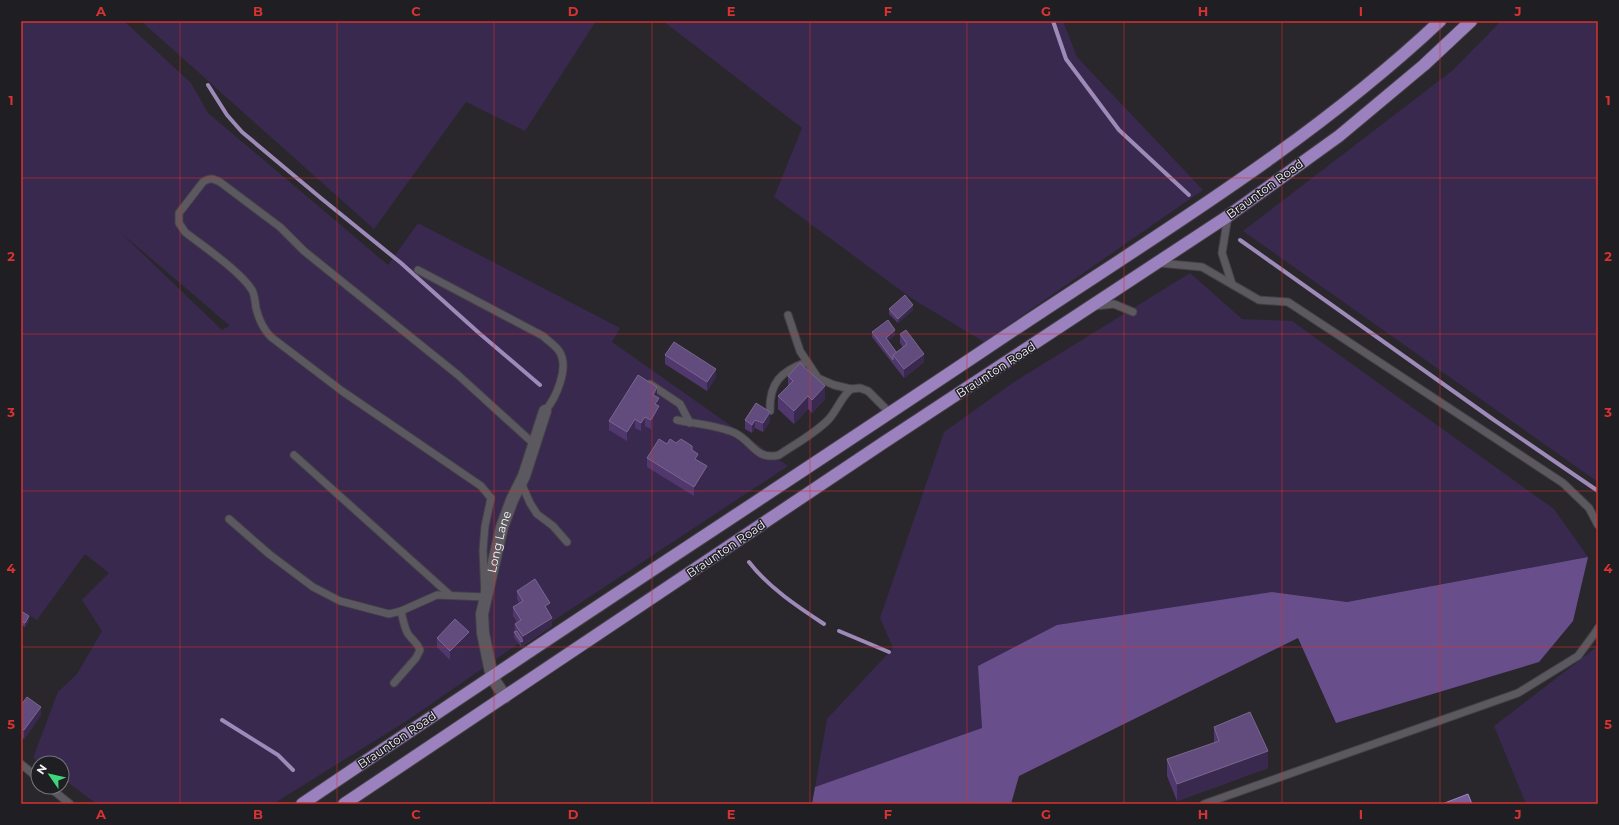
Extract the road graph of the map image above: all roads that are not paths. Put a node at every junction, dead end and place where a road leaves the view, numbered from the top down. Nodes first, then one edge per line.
1 (1440, 21) edge
2 (1471, 21) edge
3 (1228, 216) junction
4 (1159, 262) junction
5 (418, 270) dead end
6 (1232, 284) junction
7 (1090, 306) junction
8 (1133, 312) dead end
9 (788, 315) dead end
10 (807, 362) junction
11 (644, 381) edge
12 (851, 389) junction
13 (545, 411) joint
14 (770, 411) edge
15 (891, 414) junction
16 (678, 420) dead end
17 (690, 423) junction
18 (534, 444) junction
19 (294, 455) dead end
20 (520, 485) junction
21 (229, 519) dead end
22 (1598, 524) edge
23 (567, 542) dead end
24 (450, 595) junction
25 (485, 597) junction
26 (401, 611) junction
27 (1598, 628) edge
28 (492, 676) junction
29 (394, 683) dead end
30 (505, 697) junction
31 (21, 764) edge
32 (30, 771) edge
33 (59, 795) edge
34 (70, 804) edge
35 (302, 804) edge
36 (344, 804) edge
37 (1204, 804) edge

1 - 15 main road, Braunton Road
2 - 3 main road, Braunton Road
3 - 4 main road, Braunton Road
3 - 6 lane
4 - 6 lane
4 - 7 main road, Braunton Road
5 - 13 lane
6 - 22 lane
7 - 8 lane
7 - 30 main road, Braunton Road
9 - 10 lane
10 - 12 lane
10 - 14 lane
11 - 17 lane
12 - 15 lane
12 - 17 lane
13 - 18 street, Long Lane
15 - 28 main road, Braunton Road
16 - 17 lane
18 - 20 street, Long Lane
18 - 25 lane
19 - 24 lane
20 - 23 lane
20 - 25 street, Long Lane
21 - 26 lane
24 - 25 lane
24 - 26 lane
25 - 28 street, Long Lane
26 - 29 lane
27 - 37 lane
28 - 30 street
28 - 35 main road, Braunton Road
30 - 36 main road, Braunton Road
31 - 32 lane
33 - 34 lane

